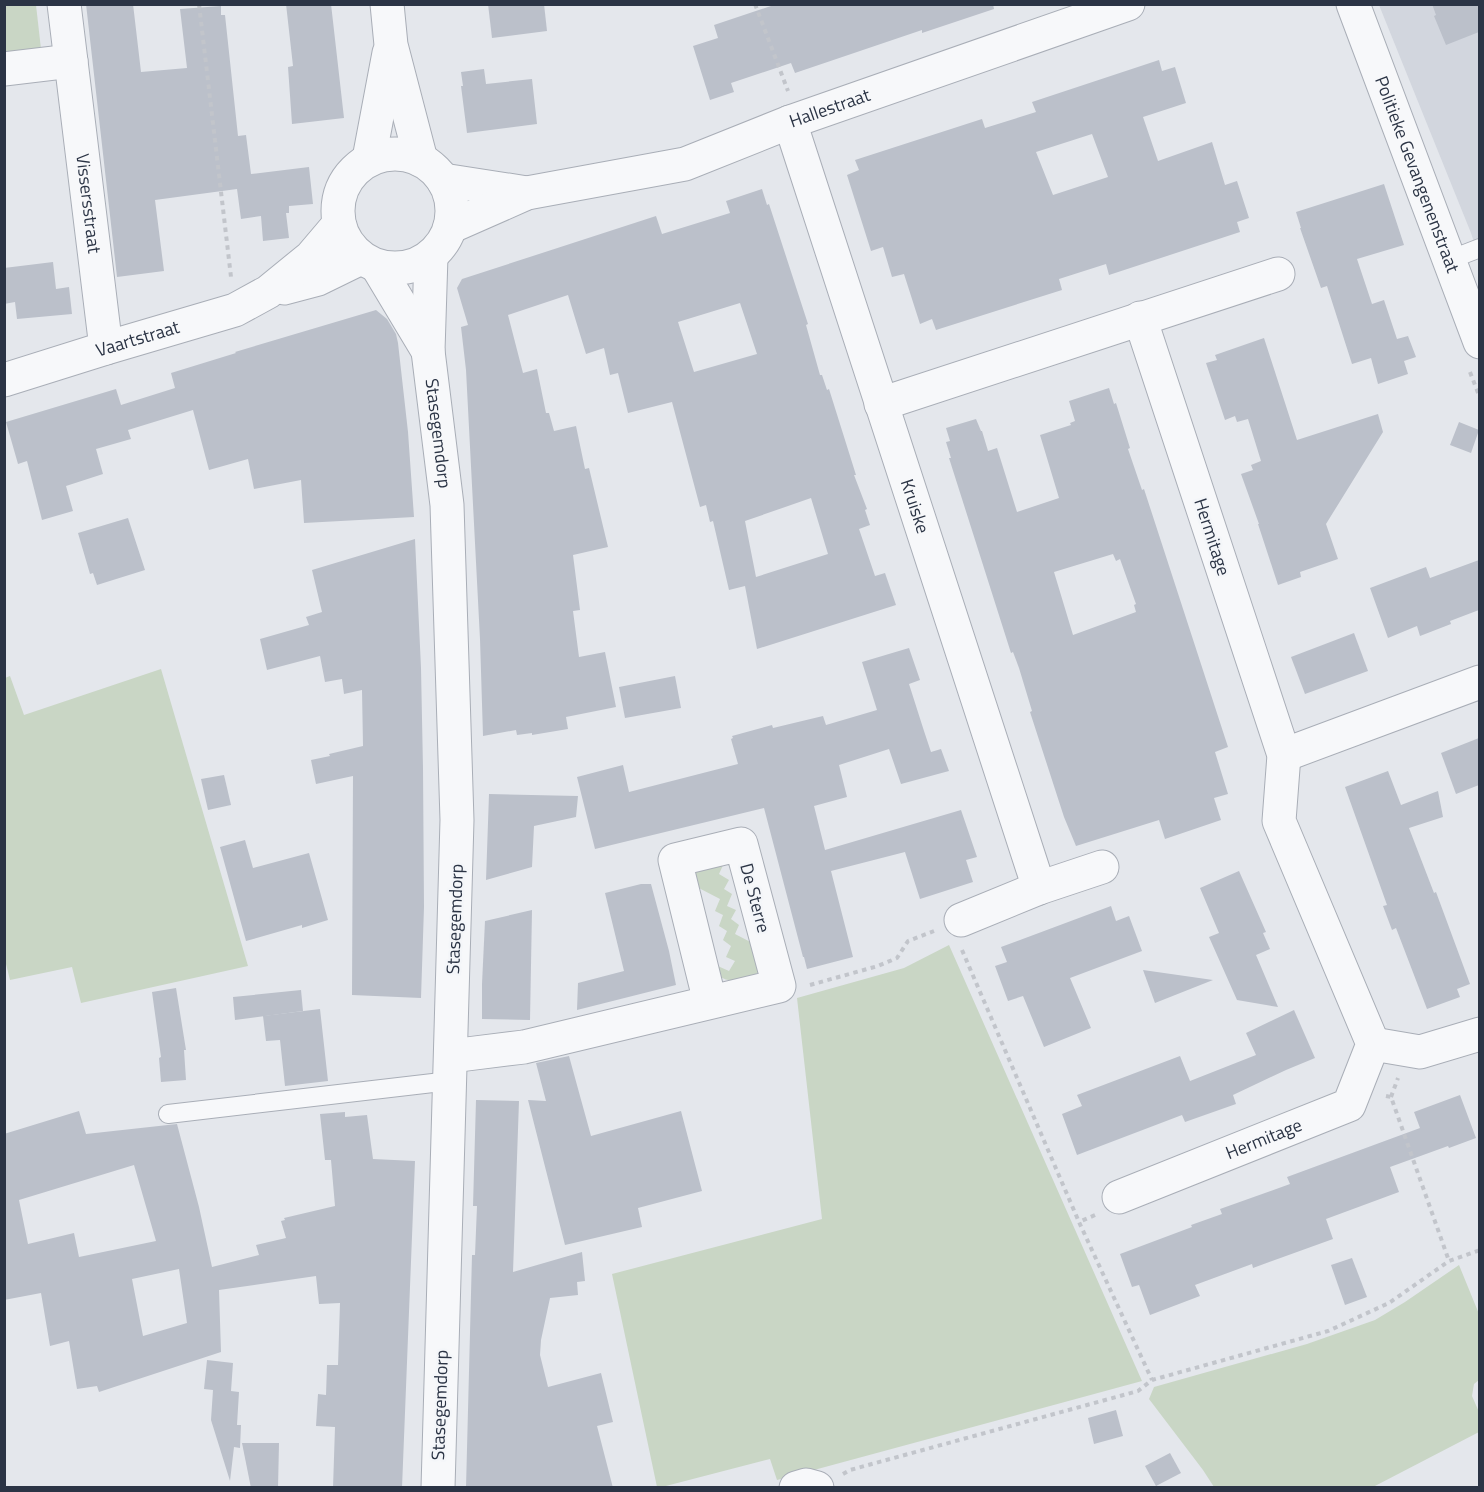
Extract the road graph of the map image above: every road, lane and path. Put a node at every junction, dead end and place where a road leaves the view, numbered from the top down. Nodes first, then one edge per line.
1 (64, 4) edge
2 (198, 4) edge
3 (387, 4) edge
4 (755, 4) edge
5 (1128, 4) edge
6 (1353, 4) edge
7 (391, 45) junction
8 (71, 61) junction
9 (4, 69) edge
10 (790, 122) junction
11 (369, 159) junction
12 (432, 170) junction
13 (527, 193) junction
14 (339, 224) junction
15 (450, 227) junction
16 (1479, 248) edge
17 (431, 256) junction
18 (1449, 260) junction
19 (369, 262) junction
20 (1278, 274) dead end
21 (268, 292) junction
22 (235, 310) junction
23 (1140, 318) junction
24 (1479, 342) edge
25 (106, 348) junction
26 (428, 351) junction
27 (4, 380) edge
28 (881, 404) junction
29 (1479, 682) edge
30 (1284, 755) junction
31 (1102, 867) dead end
32 (1039, 888) junction
33 (957, 923) junction
34 (779, 986) junction
35 (710, 1002) junction
36 (1479, 1034) edge
37 (1373, 1044) junction
38 (451, 1068) junction
39 (1356, 1087) junction
40 (168, 1114) dead end
41 (1119, 1197) joint
42 (1079, 1222) junction
43 (1479, 1250) edge
44 (1449, 1261) junction
45 (1152, 1380) junction
46 (829, 1481) edge
47 (438, 1488) edge
48 (796, 1488) edge

1 - 8 street, Vissersstraat
2 - 22 path
3 - 7 street
4 - 10 path
5 - 10 street, Hallestraat
6 - 18 street, Politieke Gevangenenstraat
7 - 11 street
7 - 12 street
8 - 9 street
8 - 25 street, Vissersstraat
10 - 13 street, Hallestraat
10 - 28 street, Kruiske
11 - 12 street
11 - 14 street
12 - 13 street, Hallestraat
12 - 15 street
13 - 15 street, Hallestraat
14 - 19 street
14 - 21 street, Vaartstraat
15 - 17 street
16 - 18 lane
17 - 19 street
17 - 26 street, Stasegemdorp
18 - 24 street, Politieke Gevangenenstraat
19 - 21 street, Vaartstraat
19 - 26 street, Stasegemdorp
20 - 23 street
21 - 22 street, Vaartstraat
22 - 25 street, Vaartstraat
23 - 28 street
23 - 30 street, Hermitage
25 - 27 street, Vaartstraat
26 - 38 street, Stasegemdorp
28 - 32 street, Kruiske
29 - 30 street
30 - 37 street, Hermitage
31 - 32 street
32 - 33 street
33 - 34 path
33 - 42 path
34 - 35 street
34 - 35 street, De Sterre
35 - 38 street
36 - 37 street
37 - 39 street, Hermitage
38 - 40 lane
38 - 47 street, Stasegemdorp
39 - 41 street, Hermitage
39 - 44 path
41 - 42 path
42 - 45 path
43 - 44 path
44 - 45 path
45 - 46 path
46 - 48 street

